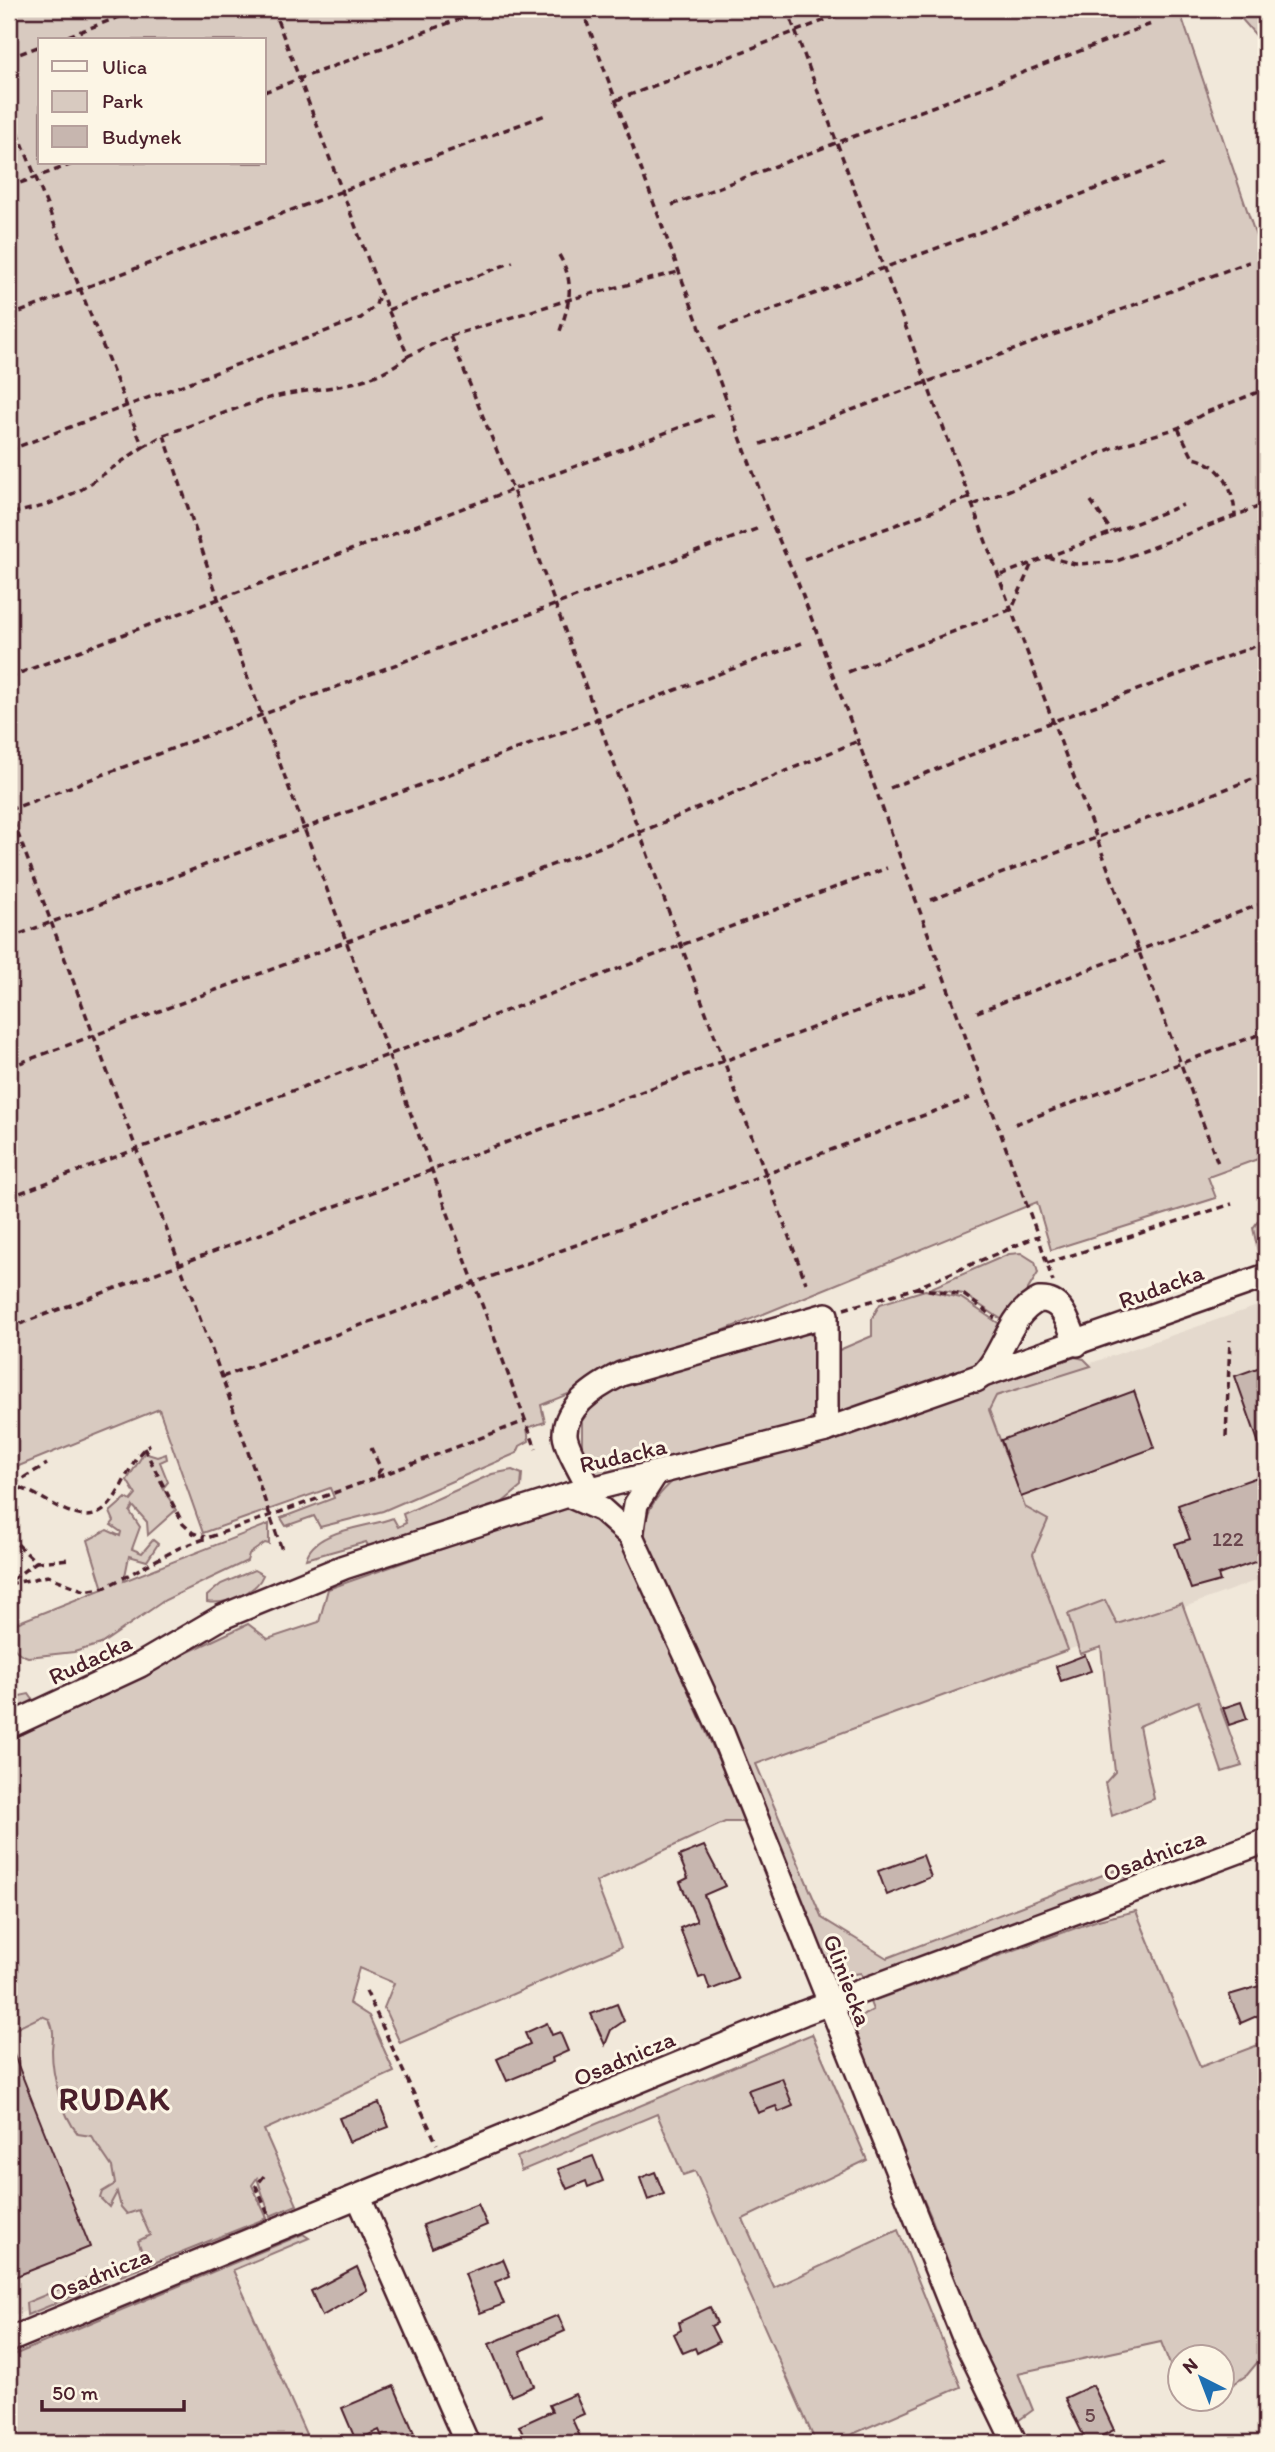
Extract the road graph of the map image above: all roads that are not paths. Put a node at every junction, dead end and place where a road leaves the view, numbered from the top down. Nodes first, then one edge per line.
1 (1266, 1276) edge
2 (1077, 1345) junction
3 (975, 1380) junction
4 (827, 1430) junction
5 (656, 1473) junction
6 (579, 1492) junction
7 (631, 1536) junction
8 (9, 1726) edge
9 (1266, 1841) edge
10 (830, 2003) junction
11 (359, 2198) junction
12 (9, 2340) edge
13 (467, 2443) edge
14 (1015, 2443) edge

1 - 2 street, Rudacka
2 - 3 street, Rudacka
2 - 3 street
3 - 4 street, Rudacka
4 - 5 street, Rudacka
4 - 6 street
5 - 6 street, Rudacka
5 - 7 street
6 - 7 street, Gliniecka
6 - 8 street, Rudacka
7 - 10 street, Gliniecka
9 - 10 street, Osadnicza
10 - 11 street, Osadnicza
10 - 14 street, Gliniecka
11 - 12 street, Osadnicza
11 - 13 street

